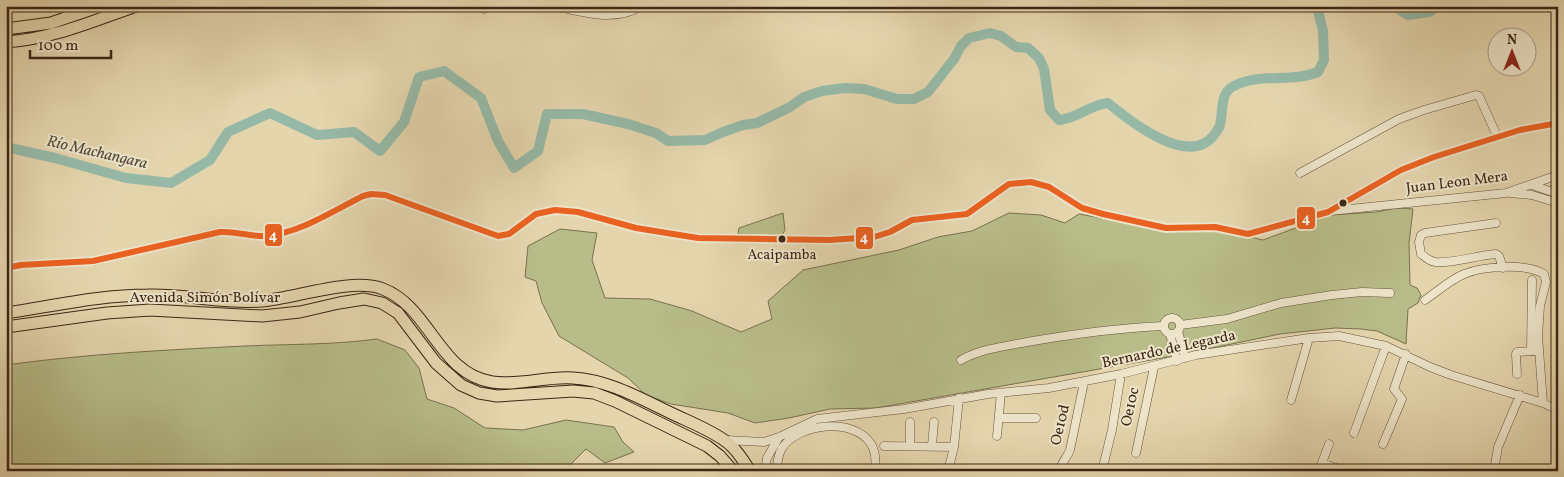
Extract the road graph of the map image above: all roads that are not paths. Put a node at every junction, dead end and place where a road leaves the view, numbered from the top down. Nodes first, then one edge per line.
1 (101, 6) edge
2 (136, 6) edge
3 (554, 6) edge
4 (641, 6) edge
5 (6, 29) edge
6 (6, 42) edge
7 (1558, 123) edge
8 (1497, 136) junction
9 (1300, 173) dead end
10 (1558, 175) edge
11 (1532, 185) junction
12 (1506, 192) junction
13 (1558, 194) edge
14 (1558, 203) edge
15 (1328, 212) junction
16 (1496, 223) dead end
17 (6, 268) edge
18 (1503, 268) junction
19 (1532, 280) dead end
20 (1390, 293) dead end
21 (1426, 300) dead end
22 (6, 308) edge
23 (32, 309) junction
24 (6, 313) edge
25 (1164, 326) junction
26 (6, 327) edge
27 (1176, 330) junction
28 (1309, 338) junction
29 (1386, 346) junction
30 (1535, 351) junction
31 (1406, 354) junction
32 (1185, 358) junction
33 (961, 360) dead end
34 (1177, 361) junction
35 (1154, 367) junction
36 (1121, 374) junction
37 (1517, 374) dead end
38 (1084, 382) junction
39 (1001, 393) junction
40 (1520, 395) junction
41 (959, 398) junction
42 (1291, 400) dead end
43 (1543, 403) junction
44 (1558, 410) edge
45 (998, 418) junction
46 (1036, 418) dead end
47 (910, 422) dead end
48 (934, 422) dead end
49 (793, 433) junction
50 (1354, 433) dead end
51 (997, 436) dead end
52 (779, 437) junction
53 (725, 440) junction
54 (1329, 444) dead end
55 (1383, 444) dead end
56 (884, 446) dead end
57 (910, 446) junction
58 (932, 446) junction
59 (954, 447) junction
60 (1136, 453) dead end
61 (1322, 462) junction
62 (733, 471) edge
63 (750, 471) edge
64 (765, 471) edge
65 (777, 471) edge
66 (875, 471) edge
67 (948, 471) edge
68 (1060, 471) edge
69 (1102, 471) edge
70 (1319, 471) edge
71 (1344, 471) edge
72 (1494, 471) edge

1 - 5 highway
2 - 6 highway
3 - 4 street
7 - 8 street
8 - 9 street
8 - 15 street
10 - 11 street, Juan Leon Mera
11 - 12 street, Juan Leon Mera
11 - 13 street
12 - 14 street
12 - 15 street, Juan Leon Mera
15 - 17 street
16 - 18 street
18 - 21 street
18 - 30 street
19 - 30 street
20 - 27 street
22 - 23 highway
23 - 24 highway, Avenida Simón Bolívar
23 - 53 highway, Avenida Simón Bolívar
25 - 27 street
25 - 27 street
25 - 33 street
26 - 62 highway, Avenida Simón Bolívar
27 - 32 street
27 - 34 street
28 - 29 street, Bernardo de Legarda
28 - 32 street, Bernardo de Legarda
28 - 42 street
29 - 31 street, Bernardo de Legarda
29 - 50 street
30 - 37 street
30 - 43 street
31 - 40 street, Bernardo de Legarda
31 - 55 street
32 - 34 street, Bernardo de Legarda
34 - 35 street, Bernardo de Legarda
35 - 36 street, Bernardo de Legarda
35 - 60 street, Oe10c
36 - 38 street, Bernardo de Legarda
36 - 69 street
38 - 39 street, Bernardo de Legarda
38 - 68 street, Oe10d
39 - 41 street, Bernardo de Legarda
39 - 45 street
40 - 43 street, Bernardo de Legarda
40 - 72 street
41 - 49 street, Bernardo de Legarda
41 - 59 street
43 - 44 street, Bernardo de Legarda
45 - 46 street
45 - 51 street
47 - 57 street
48 - 58 street
49 - 52 street, Bernardo de Legarda
49 - 65 street
49 - 66 street
52 - 53 street, Bernardo de Legarda
52 - 64 street
53 - 63 highway, Avenida Simón Bolívar
54 - 61 street
56 - 57 street
57 - 58 street
58 - 59 street
59 - 67 street
61 - 70 street
61 - 71 street

